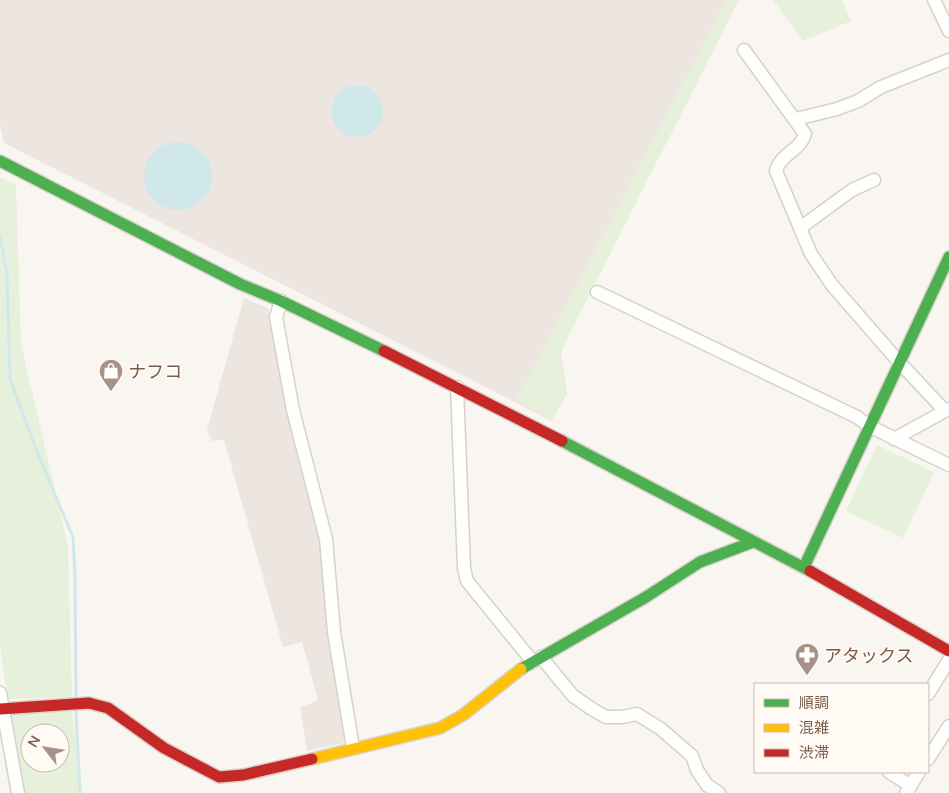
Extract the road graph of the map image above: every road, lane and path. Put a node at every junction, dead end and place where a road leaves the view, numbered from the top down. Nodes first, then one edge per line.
1 (934, 0) edge
2 (949, 31) edge
3 (744, 50) dead end
4 (949, 60) edge
5 (796, 120) junction
6 (0, 161) edge
7 (874, 180) dead end
8 (800, 228) junction
9 (949, 257) edge
10 (596, 292) dead end
11 (281, 301) junction
12 (899, 362) junction
13 (457, 387) junction
14 (947, 410) edge
15 (869, 426) junction
16 (894, 439) junction
17 (949, 465) edge
18 (753, 542) junction
19 (804, 567) junction
20 (949, 651) edge
21 (537, 660) junction
22 (949, 660) edge
23 (929, 692) edge
24 (0, 693) edge
25 (1, 709) edge
26 (949, 726) edge
27 (353, 748) junction
28 (929, 757) edge
29 (890, 773) edge
30 (919, 773) edge
31 (908, 789) edge
32 (18, 793) edge
33 (719, 793) edge

1 - 2 street
3 - 5 street
4 - 5 street
5 - 8 street
6 - 11 street
7 - 8 street
8 - 12 street
9 - 12 street
10 - 15 street
11 - 13 street
11 - 27 street
12 - 14 street
12 - 15 street
13 - 18 street
13 - 21 street
14 - 16 street
15 - 16 street
15 - 19 street
16 - 17 street
18 - 19 street
18 - 21 street
19 - 20 street
21 - 27 street
21 - 33 street
22 - 23 street
24 - 25 street
25 - 27 street
25 - 32 street
26 - 28 street
29 - 31 street
30 - 31 street

